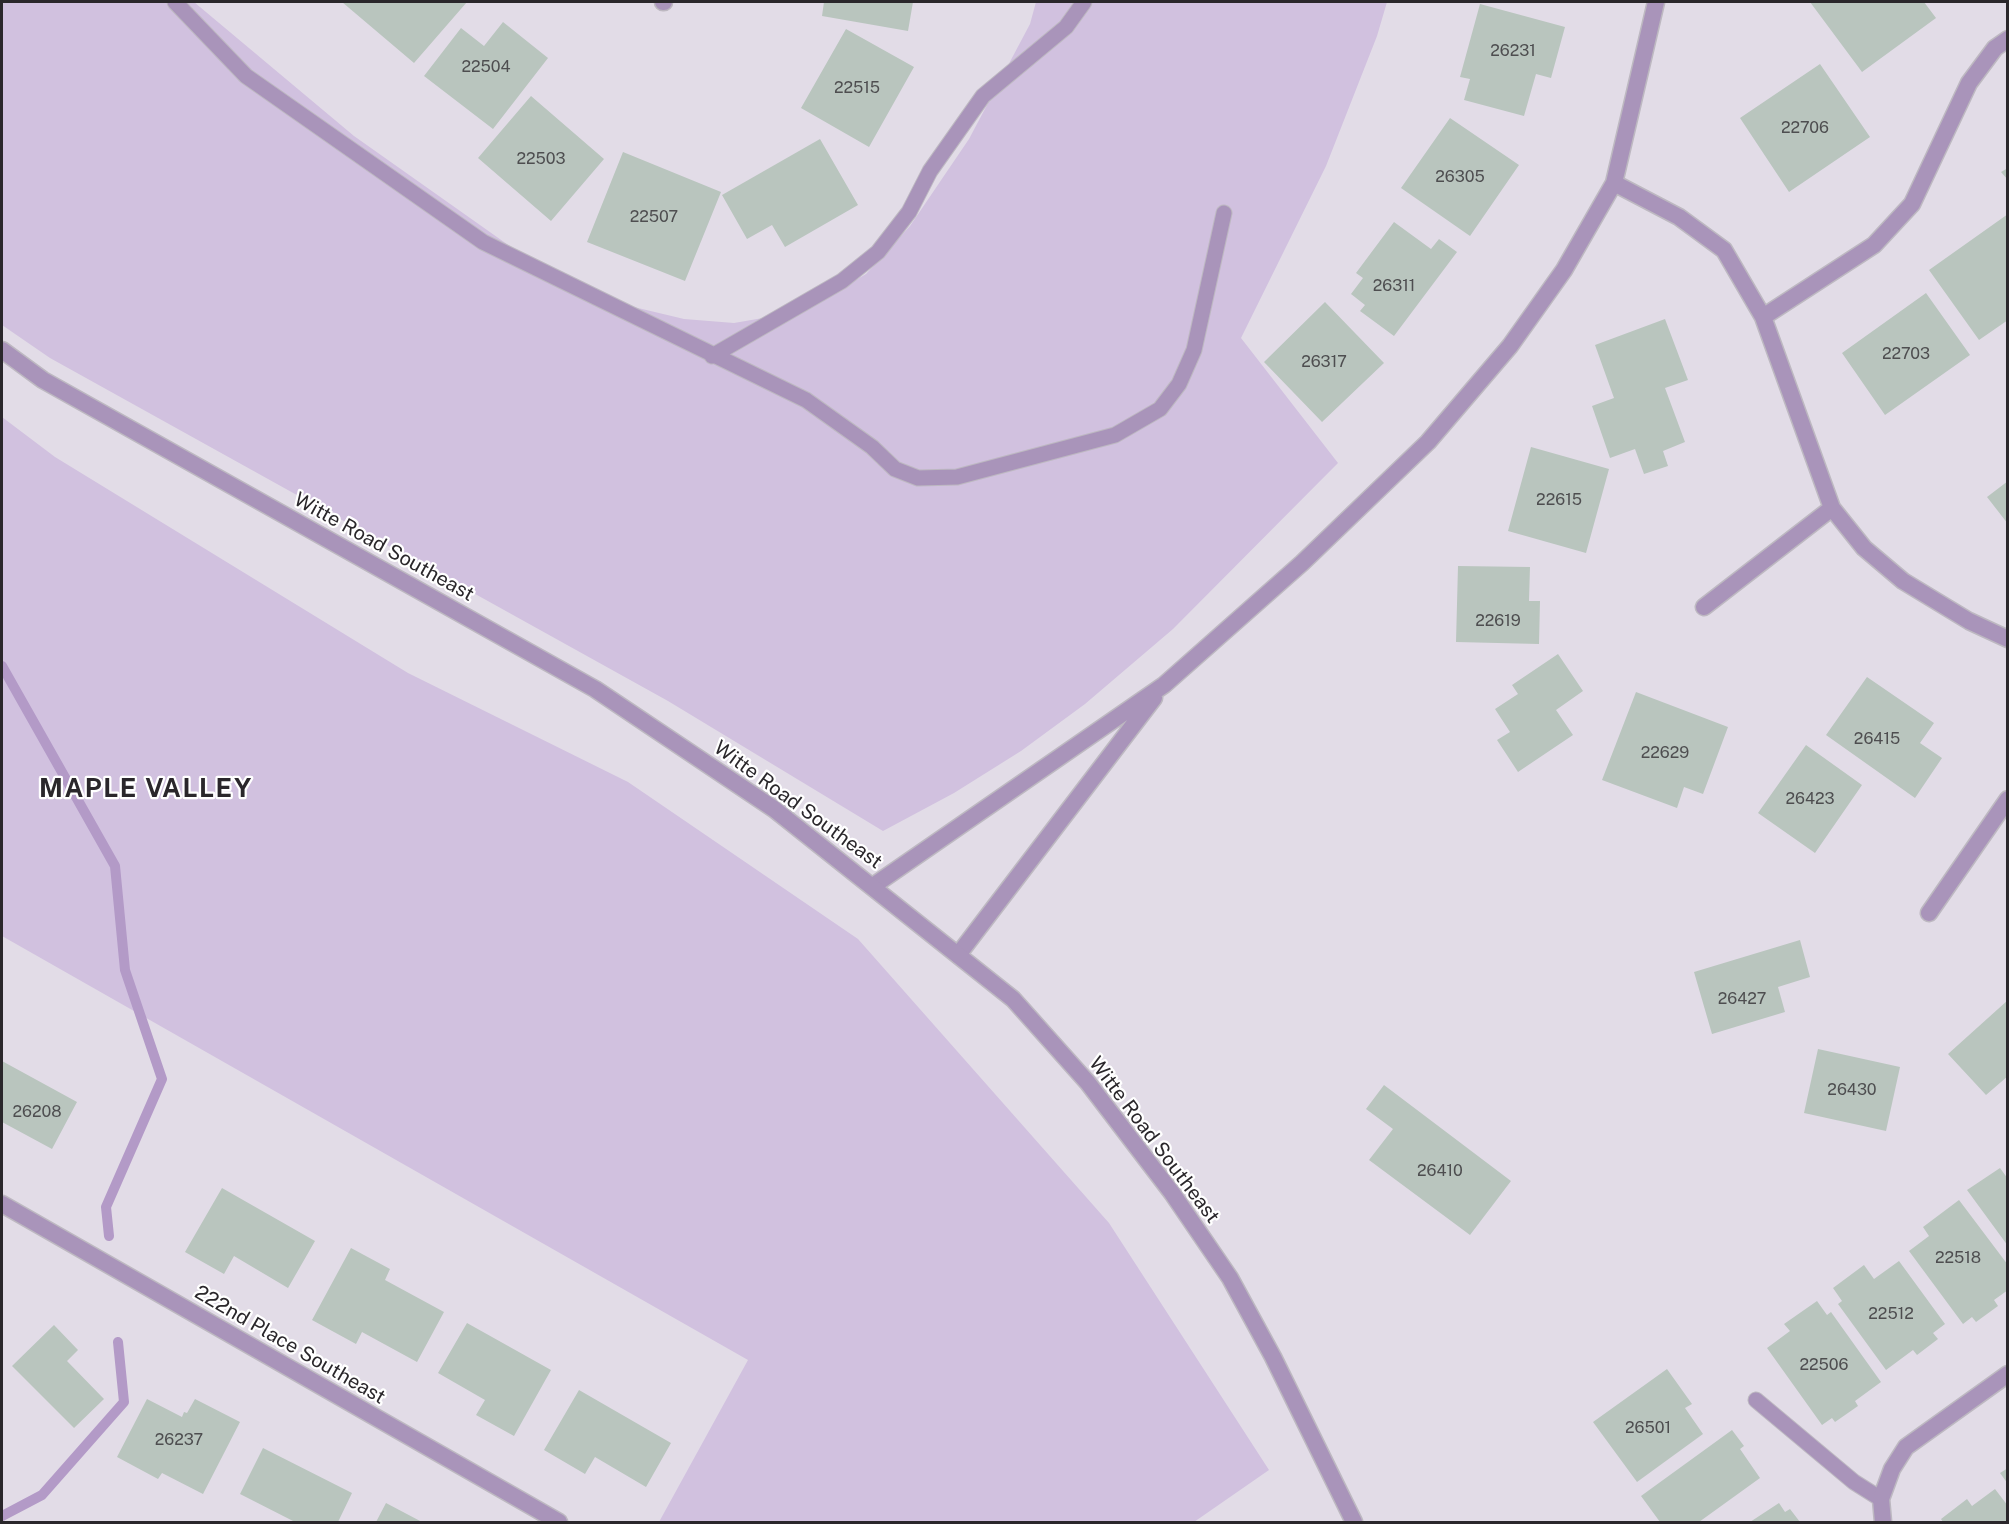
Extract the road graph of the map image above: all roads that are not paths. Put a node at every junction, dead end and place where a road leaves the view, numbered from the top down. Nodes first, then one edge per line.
1 (175, 2) edge
2 (1084, 2) edge
3 (1656, 2) edge
4 (2007, 39) edge
5 (1614, 183) junction
6 (1224, 213) dead end
7 (1763, 317) junction
8 (2, 350) edge
9 (712, 356) junction
10 (1832, 508) junction
11 (1704, 608) dead end
12 (2007, 639) edge
13 (1164, 685) junction
14 (2007, 799) edge
15 (873, 886) junction
16 (1929, 913) dead end
17 (958, 955) junction
18 (2, 1204) edge
19 (2007, 1374) edge
20 (1756, 1400) dead end
21 (1881, 1499) junction
22 (559, 1522) edge
23 (1354, 1522) edge
24 (1883, 1522) edge

1 - 9 lane
2 - 9 lane
3 - 5 street
4 - 7 street
5 - 7 street
5 - 13 street
6 - 9 lane
7 - 10 street
8 - 15 street, Witte Road Southeast
10 - 11 street
10 - 12 street
13 - 15 street
13 - 17 street
14 - 16 street
15 - 17 street, Witte Road Southeast
17 - 23 street, Witte Road Southeast
18 - 22 street, 222nd Place Southeast
19 - 21 street
20 - 21 lane
21 - 24 street

